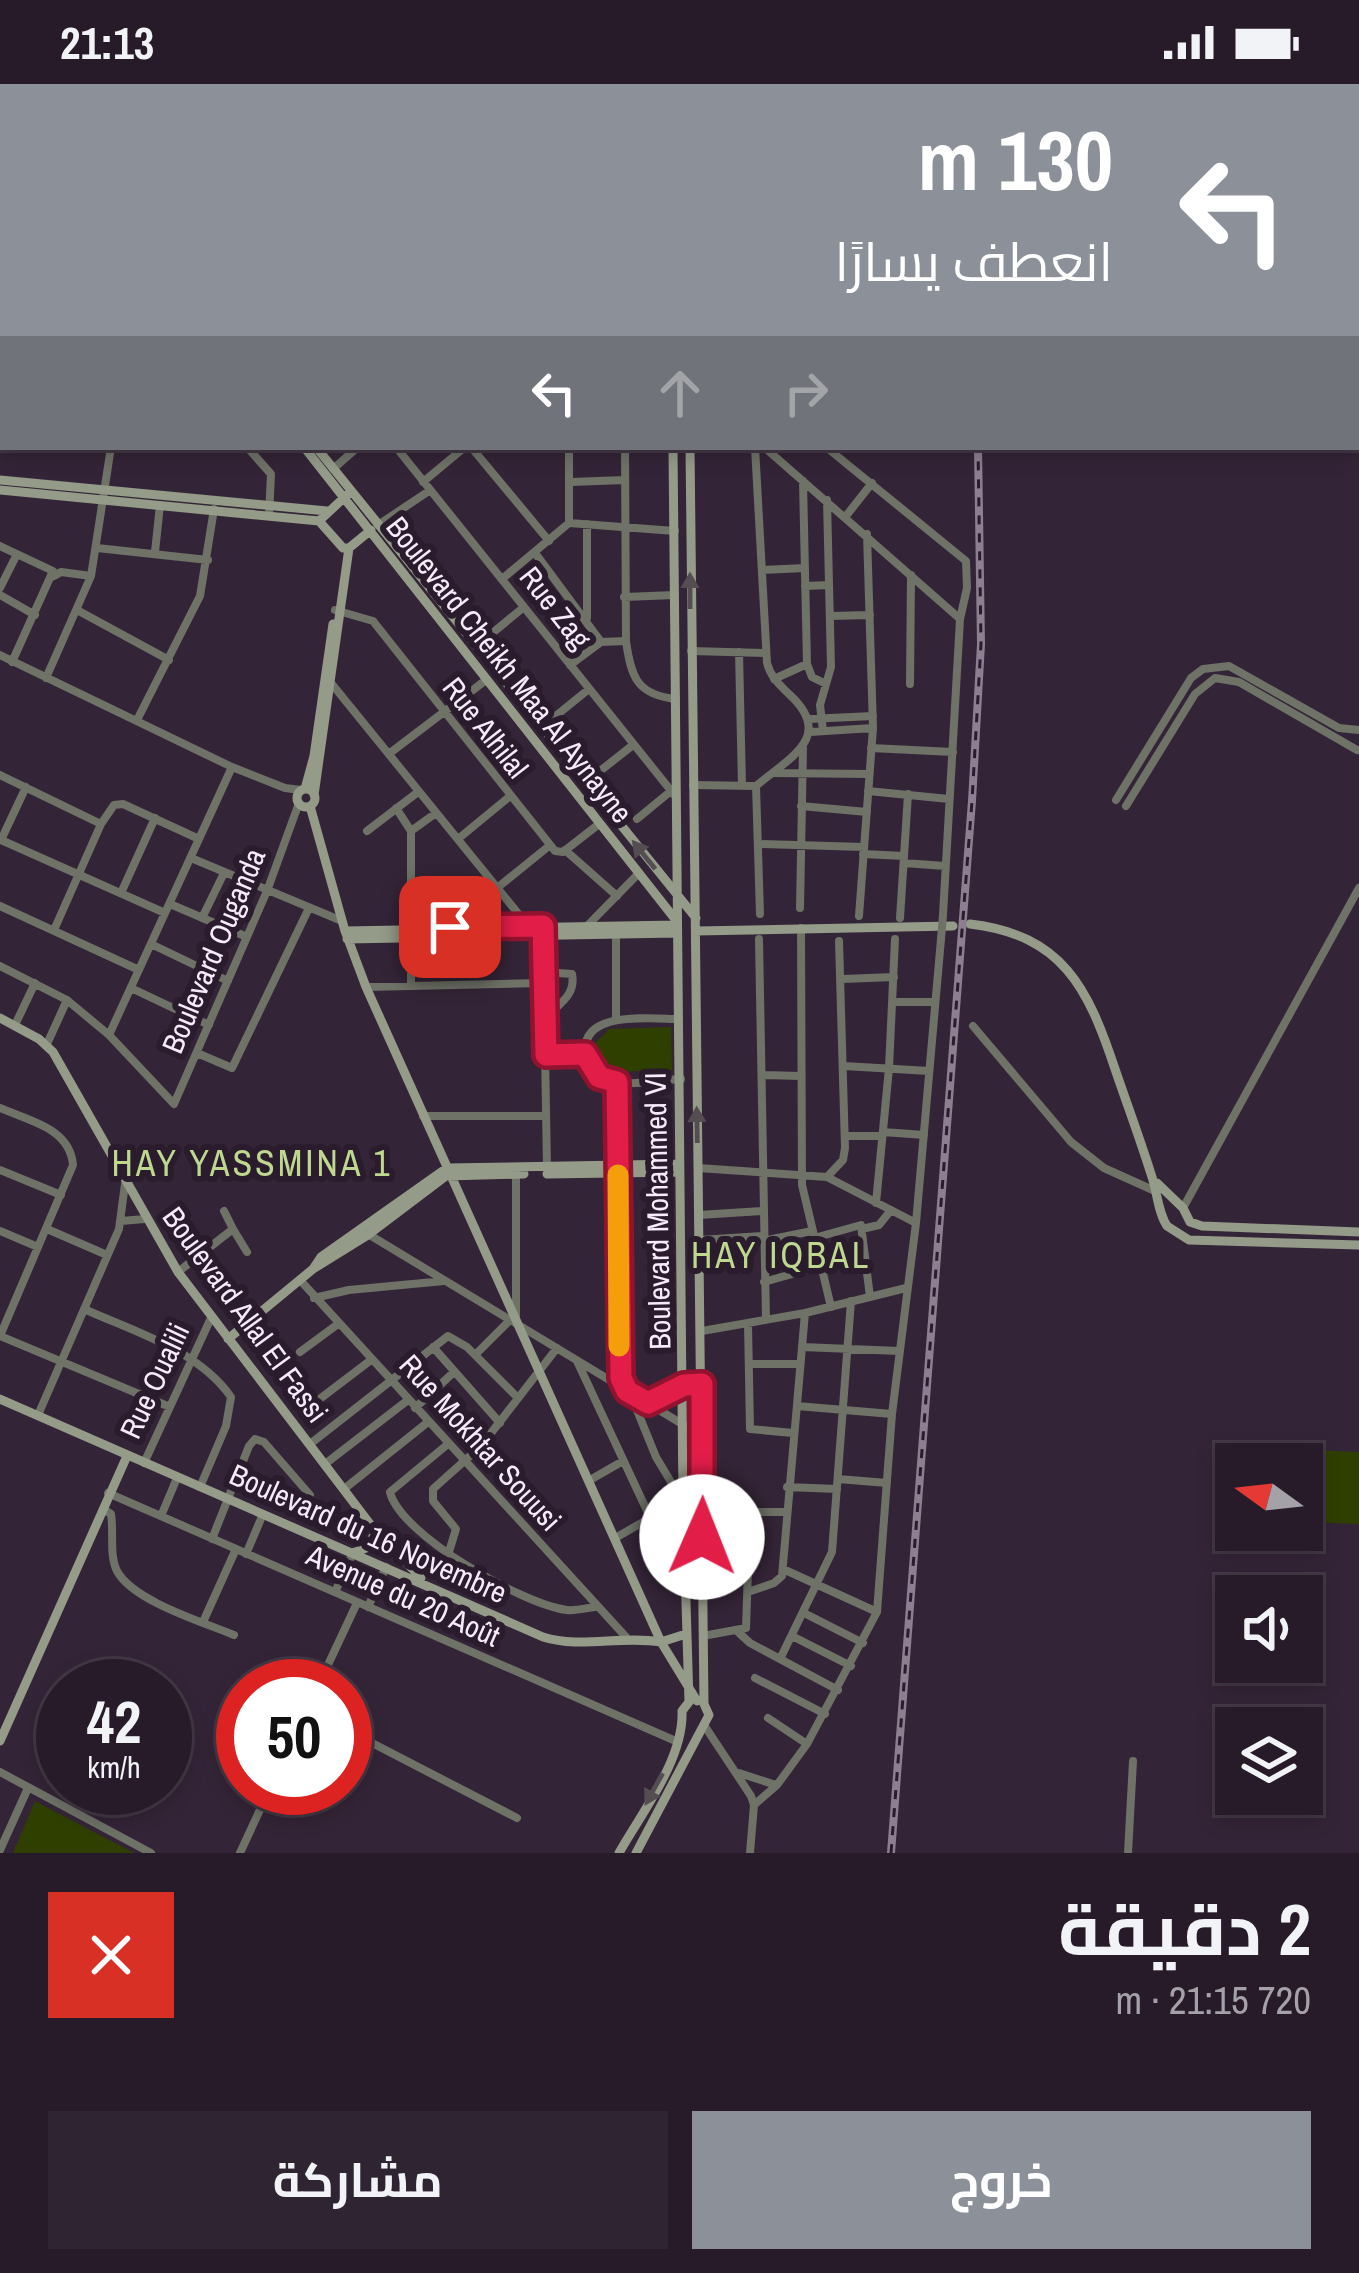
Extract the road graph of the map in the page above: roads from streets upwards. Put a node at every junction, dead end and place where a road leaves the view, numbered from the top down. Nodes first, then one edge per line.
1 (111, 450) edge
2 (250, 450) edge
3 (307, 450) edge
4 (318, 450) edge
5 (355, 450) edge
6 (398, 450) edge
7 (465, 450) edge
8 (471, 450) edge
9 (569, 450) edge
10 (625, 450) edge
11 (674, 450) edge
12 (690, 450) edge
13 (759, 450) edge
14 (830, 450) edge
15 (776, 451) edge
16 (333, 469) junction
17 (803, 479) junction
18 (0, 480) edge
19 (625, 481) junction
20 (571, 482) junction
21 (872, 483) junction
22 (426, 486) junction
23 (0, 490) edge
24 (105, 495) junction
25 (348, 495) junction
26 (827, 500) junction
27 (160, 505) junction
28 (214, 506) junction
29 (270, 511) junction
30 (327, 511) junction
31 (846, 516) junction
32 (319, 521) junction
33 (569, 523) junction
34 (587, 524) junction
35 (625, 525) junction
36 (374, 528) junction
37 (867, 534) junction
38 (675, 536) junction
39 (550, 541) junction
40 (690, 542) junction
41 (0, 546) edge
42 (348, 547) junction
43 (97, 548) junction
44 (155, 552) junction
45 (535, 553) junction
46 (17, 554) junction
47 (208, 560) junction
48 (805, 568) junction
49 (762, 570) junction
50 (911, 574) junction
51 (91, 576) junction
52 (52, 577) junction
53 (502, 579) junction
54 (829, 585) junction
55 (805, 586) junction
56 (0, 591) edge
57 (676, 595) junction
58 (624, 597) junction
59 (524, 607) junction
60 (77, 610) junction
61 (337, 610) junction
62 (35, 615) junction
63 (870, 615) junction
64 (830, 616) junction
65 (960, 619) junction
66 (587, 622) junction
67 (626, 641) junction
68 (601, 642) junction
69 (479, 644) junction
70 (691, 651) junction
71 (739, 652) junction
72 (766, 653) junction
73 (169, 659) junction
74 (4, 660) edge
75 (807, 664) junction
76 (570, 665) junction
77 (46, 678) junction
78 (773, 679) junction
79 (329, 680) junction
80 (486, 680) junction
81 (826, 684) junction
82 (910, 684) dead end
83 (589, 689) junction
84 (676, 699) junction
85 (443, 714) junction
86 (873, 716) junction
87 (821, 717) junction
88 (809, 718) junction
89 (137, 720) junction
90 (542, 727) junction
91 (873, 728) junction
92 (823, 731) junction
93 (1359, 731) edge
94 (810, 732) junction
95 (677, 740) junction
96 (692, 740) junction
97 (633, 745) junction
98 (803, 746) junction
99 (871, 748) junction
100 (954, 752) junction
101 (1358, 752) edge
102 (390, 753) junction
103 (232, 767) junction
104 (771, 773) junction
105 (803, 773) junction
106 (868, 774) junction
107 (0, 775) edge
108 (586, 782) junction
109 (693, 785) junction
110 (742, 785) junction
111 (756, 785) junction
112 (26, 788) junction
113 (868, 791) junction
114 (418, 792) junction
115 (908, 794) junction
116 (674, 795) junction
117 (508, 797) junction
118 (949, 799) junction
119 (303, 801) junction
120 (801, 806) junction
121 (396, 808) junction
122 (867, 812) junction
123 (436, 813) junction
124 (678, 814) junction
125 (693, 815) junction
126 (155, 818) junction
127 (637, 819) dead end
128 (101, 824) junction
129 (599, 824) junction
130 (411, 831) junction
131 (367, 832) dead end
132 (458, 839) junction
133 (0, 840) edge
134 (199, 840) junction
135 (758, 844) junction
136 (801, 844) junction
137 (549, 846) junction
138 (566, 850) junction
139 (864, 851) junction
140 (191, 858) junction
141 (904, 860) junction
142 (945, 866) junction
143 (224, 873) junction
144 (639, 873) junction
145 (78, 874) junction
146 (497, 887) junction
147 (1359, 888) edge
148 (267, 891) junction
149 (121, 892) junction
150 (616, 896) junction
151 (679, 897) junction
152 (1, 907) edge
153 (167, 908) junction
154 (309, 908) junction
155 (800, 908) dead end
156 (760, 914) dead end
157 (859, 916) dead end
158 (202, 918) junction
159 (900, 918) dead end
160 (695, 924) junction
161 (588, 925) junction
162 (970, 925) dead end
163 (953, 926) dead end
164 (677, 927) junction
165 (801, 928) junction
166 (616, 929) junction
167 (54, 930) junction
168 (537, 930) junction
169 (345, 931) junction
170 (411, 932) junction
171 (247, 937) junction
172 (759, 939) dead end
173 (895, 940) dead end
174 (839, 941) dead end
175 (151, 944) junction
176 (0, 966) edge
177 (139, 970) junction
178 (894, 977) junction
179 (544, 978) junction
180 (842, 979) junction
181 (228, 981) junction
182 (35, 983) junction
183 (411, 984) junction
184 (366, 987) junction
185 (131, 988) junction
186 (938, 995) junction
187 (67, 1000) junction
188 (892, 1002) junction
189 (546, 1017) junction
190 (0, 1018) edge
191 (680, 1019) junction
192 (616, 1020) junction
193 (15, 1025) junction
194 (209, 1025) junction
195 (973, 1026) dead end
196 (109, 1035) junction
197 (47, 1044) junction
198 (196, 1053) junction
199 (585, 1054) junction
200 (546, 1055) junction
201 (844, 1066) junction
202 (889, 1068) junction
203 (929, 1071) junction
204 (762, 1075) junction
205 (802, 1076) junction
206 (681, 1079) junction
207 (617, 1082) junction
208 (1, 1112) edge
209 (422, 1115) junction
210 (546, 1116) junction
211 (882, 1134) junction
212 (924, 1135) junction
213 (844, 1136) junction
214 (843, 1160) junction
215 (547, 1167) junction
216 (680, 1168) junction
217 (698, 1168) junction
218 (0, 1170) edge
219 (516, 1170) junction
220 (618, 1170) junction
221 (449, 1172) junction
222 (762, 1173) junction
223 (802, 1174) junction
224 (1152, 1176) junction
225 (827, 1177) junction
226 (125, 1184) junction
227 (843, 1186) junction
228 (1156, 1191) junction
229 (62, 1195) junction
230 (876, 1203) junction
231 (1181, 1209) junction
232 (224, 1210) dead end
233 (762, 1210) junction
234 (891, 1210) junction
235 (1162, 1211) junction
236 (699, 1215) junction
237 (145, 1220) junction
238 (121, 1221) junction
239 (916, 1223) junction
240 (1175, 1227) junction
241 (47, 1228) junction
242 (1217, 1228) junction
243 (233, 1229) junction
244 (862, 1229) junction
245 (0, 1231) edge
246 (1324, 1231) junction
247 (1359, 1232) edge
248 (365, 1233) junction
249 (813, 1235) junction
250 (762, 1238) junction
251 (700, 1240) junction
252 (1216, 1241) junction
253 (1324, 1244) junction
254 (1359, 1245) edge
255 (38, 1247) junction
256 (247, 1252) dead end
257 (107, 1255) junction
258 (821, 1266) junction
259 (178, 1272) junction
260 (300, 1280) junction
261 (445, 1281) junction
262 (764, 1282) junction
263 (906, 1288) junction
264 (870, 1297) junction
265 (314, 1298) junction
266 (851, 1301) junction
267 (831, 1306) junction
268 (84, 1309) junction
269 (805, 1313) junction
270 (211, 1318) junction
271 (766, 1320) junction
272 (515, 1322) junction
273 (338, 1324) junction
274 (748, 1324) junction
275 (701, 1331) junction
276 (0, 1336) edge
277 (228, 1339) junction
278 (433, 1347) junction
279 (556, 1348) junction
280 (802, 1348) junction
281 (848, 1348) junction
282 (899, 1351) junction
283 (300, 1352) dead end
284 (476, 1354) junction
285 (192, 1359) junction
286 (371, 1360) junction
287 (576, 1360) junction
288 (61, 1361) junction
289 (748, 1364) junction
290 (800, 1364) junction
291 (454, 1372) junction
292 (538, 1373) junction
293 (621, 1378) junction
294 (609, 1380) junction
295 (391, 1382) junction
296 (702, 1384) junction
297 (684, 1385) junction
298 (627, 1391) junction
299 (591, 1393) junction
300 (433, 1394) junction
301 (321, 1398) dead end
302 (518, 1398) junction
303 (0, 1399) edge
304 (648, 1403) junction
305 (411, 1404) junction
306 (796, 1406) junction
307 (170, 1407) junction
308 (844, 1410) junction
309 (892, 1414) junction
310 (38, 1415) junction
311 (428, 1422) junction
312 (500, 1423) junction
313 (685, 1427) junction
314 (793, 1432) junction
315 (702, 1436) junction
316 (310, 1444) junction
317 (448, 1444) junction
318 (481, 1446) junction
319 (127, 1456) junction
320 (623, 1461) junction
321 (144, 1463) junction
322 (465, 1463) junction
323 (325, 1464) junction
324 (178, 1478) junction
325 (590, 1480) junction
326 (886, 1483) junction
327 (837, 1484) junction
328 (787, 1486) junction
329 (200, 1487) junction
330 (344, 1489) junction
331 (109, 1493) junction
332 (310, 1495) dead end
333 (227, 1498) junction
334 (683, 1506) junction
335 (102, 1508) junction
336 (703, 1512) junction
337 (750, 1512) junction
338 (785, 1513) junction
339 (263, 1514) junction
340 (161, 1516) junction
341 (652, 1521) junction
342 (374, 1531) junction
343 (617, 1538) junction
344 (212, 1539) junction
345 (236, 1549) junction
346 (390, 1549) junction
347 (353, 1553) junction
348 (246, 1554) junction
349 (448, 1555) junction
350 (381, 1565) junction
351 (783, 1569) junction
352 (820, 1583) junction
353 (431, 1586) junction
354 (335, 1592) junction
355 (686, 1592) junction
356 (748, 1592) junction
357 (363, 1605) junction
358 (597, 1607) junction
359 (877, 1612) junction
360 (804, 1613) junction
361 (203, 1622) junction
362 (738, 1632) junction
363 (686, 1634) junction
364 (234, 1635) dead end
365 (703, 1636) junction
366 (792, 1636) junction
367 (626, 1637) junction
368 (661, 1642) junction
369 (863, 1643) junction
370 (333, 1659) edge
371 (780, 1659) junction
372 (851, 1666) junction
373 (755, 1678) dead end
374 (838, 1690) junction
375 (695, 1700) junction
376 (824, 1714) junction
377 (768, 1718) dead end
378 (683, 1722) junction
379 (3, 1726) edge
380 (702, 1727) junction
381 (0, 1742) edge
382 (678, 1742) junction
383 (372, 1743) edge
384 (807, 1744) junction
385 (1133, 1760) dead end
386 (0, 1772) edge
387 (735, 1772) junction
388 (777, 1785) junction
389 (28, 1788) junction
390 (754, 1805) junction
391 (258, 1815) edge
392 (517, 1818) dead end
393 (0, 1850) edge
394 (151, 1853) edge
395 (240, 1853) edge
396 (619, 1853) edge
397 (636, 1853) edge
398 (750, 1853) edge
399 (1128, 1853) edge

1 - 24 street
2 - 29 street
3 - 25 street, Boulevard Cheikh Maa Al Aynayne
4 - 16 street, Boulevard Cheikh Maa Al Aynayne
5 - 16 street
6 - 22 street, Rue Zag
7 - 22 street
8 - 39 street
9 - 20 street
10 - 19 street
11 - 38 street, Boulevard Mohammed VI
12 - 40 street, Boulevard Mohammed VI
13 - 49 street
14 - 21 street
15 - 17 street
16 - 25 street, Boulevard Cheikh Maa Al Aynayne
17 - 26 street
17 - 48 street
18 - 24 street
19 - 20 street
19 - 35 street
20 - 33 street
21 - 31 street
21 - 65 street
22 - 36 street
22 - 53 street, Rue Zag
23 - 24 street
24 - 27 street
24 - 28 street
24 - 43 street
25 - 30 street
25 - 36 street, Boulevard Cheikh Maa Al Aynayne
26 - 31 street
26 - 54 street
27 - 28 street
27 - 44 street
28 - 29 street
28 - 47 street
29 - 30 street
29 - 32 street
30 - 32 street
31 - 37 street
32 - 42 street
33 - 34 street
33 - 39 street
34 - 35 street
34 - 66 street
35 - 38 street
35 - 58 street
36 - 42 street
36 - 69 street, Boulevard Cheikh Maa Al Aynayne
36 - 80 street, Boulevard Cheikh Maa Al Aynayne
37 - 50 street
37 - 63 street
38 - 40 street
38 - 57 street, Boulevard Mohammed VI
39 - 45 street
70 -> 40 street, Boulevard Mohammed VI
41 - 46 street
42 - 61 street, Boulevard Ouganda
43 - 44 street
43 - 51 street
44 - 47 street
45 - 53 street
45 - 66 street
46 - 52 street
46 - 56 street
47 - 73 street
48 - 49 street
48 - 55 street
49 - 72 street
50 - 65 street
50 - 82 street
51 - 52 street
51 - 60 street
52 - 62 street
53 - 59 street, Rue Zag
54 - 55 street
54 - 64 street
55 - 75 street
56 - 62 street
57 - 58 street
57 - 84 street, Boulevard Mohammed VI
58 - 67 street
59 - 69 street
59 - 76 street, Rue Zag
60 - 73 street
60 - 77 street
61 - 79 street, Boulevard Ouganda
61 - 85 street, Rue Alhilal
62 - 74 street
63 - 64 street
63 - 86 street
64 - 81 street
65 - 100 street
66 - 68 street
67 - 68 street
67 - 84 street
68 - 76 street
69 - 90 street, Boulevard Cheikh Maa Al Aynayne
70 - 71 street
70 - 96 street, Boulevard Mohammed VI
71 - 72 street
71 - 110 street
72 - 78 street
73 - 89 street
74 - 77 street
75 - 78 street
75 - 81 street
76 - 83 street, Rue Zag
77 - 89 street
78 - 88 street
79 - 102 street
79 - 119 street, Boulevard Ouganda
80 - 85 street
80 - 129 street, Boulevard Cheikh Maa Al Aynayne
81 - 87 street
83 - 90 street
83 - 97 street, Rue Zag
84 - 95 street, Boulevard Mohammed VI
85 - 102 street
85 - 117 street, Rue Alhilal
86 - 87 street
86 - 91 street
87 - 88 street
87 - 92 street
88 - 94 street
89 - 103 street
90 - 108 street, Boulevard Cheikh Maa Al Aynayne
91 - 92 street
91 - 99 street
92 - 94 street
93 - 101 street
93 - 101 street
94 - 98 street
95 - 96 street
95 - 116 street, Boulevard Mohammed VI
96 - 109 street, Boulevard Mohammed VI
97 - 108 street
97 - 116 street, Rue Zag
98 - 104 street
98 - 105 street
99 - 100 street
99 - 106 street
100 - 118 street
102 - 114 street
103 - 119 street
103 - 134 street
104 - 105 street
104 - 111 street
105 - 106 street
105 - 120 street
106 - 113 street
107 - 112 street
151 -> 108 street, Boulevard Cheikh Maa Al Aynayne
109 - 110 street
109 - 125 street, Boulevard Mohammed VI
110 - 111 street
111 - 135 street
112 - 128 street
112 - 133 street
113 - 115 street
113 - 122 street
114 - 121 street
114 - 123 street
115 - 118 street
115 - 141 street
116 - 124 street, Boulevard Mohammed VI
116 - 127 street
117 - 132 street
117 - 137 street, Rue Alhilal
118 - 142 street
119 - 148 street, Boulevard Ouganda
119 - 169 street
120 - 122 street
120 - 136 street
121 - 130 street
121 - 131 street
122 - 139 street
123 - 130 street
123 - 132 street
124 - 125 street
124 - 151 street, Boulevard Mohammed VI
125 - 160 street, Boulevard Mohammed VI
126 - 128 street
126 - 134 street
126 - 149 street
128 - 145 street
129 - 138 street
129 - 144 street, Boulevard Cheikh Maa Al Aynayne
130 - 170 street
132 - 146 street
133 - 145 street
134 - 140 street
135 - 136 street
135 - 156 street
136 - 139 street
136 - 155 street
137 - 138 street
137 - 146 street
138 - 150 street
139 - 141 street
139 - 157 street
140 - 143 street
140 - 153 street
141 - 142 street
141 - 159 street
142 - 186 street, bridge
143 - 148 street
143 - 158 street
144 - 150 street
144 - 164 street, Boulevard Cheikh Maa Al Aynayne
145 - 149 street
145 - 167 street
146 - 168 street
147 - 231 street
148 - 154 street
148 - 171 street, Boulevard Ouganda
149 - 153 street
150 - 161 street
151 - 160 street, Boulevard Cheikh Maa Al Aynayne
151 - 164 street, Boulevard Mohammed VI
152 - 167 street
153 - 158 street
153 - 175 street
154 - 169 street
154 - 198 street
158 - 171 street
160 - 164 street
160 - 164 street
160 - 165 street
217 -> 160 street, Boulevard Mohammed VI
161 - 166 street
161 - 168 street
162 - 224 street
163 - 165 street
164 - 166 street
164 - 191 street, Boulevard Mohammed VI
165 - 205 street
166 - 168 street
166 - 192 street
167 - 177 street
168 - 170 street
168 - 179 street
169 - 170 street
169 - 184 street
170 - 183 street
171 - 181 street, Boulevard Ouganda
172 - 204 street
173 - 178 street
174 - 180 street
175 - 177 street
175 - 181 street
176 - 182 street
177 - 185 street
178 - 180 street
178 - 188 street
179 - 183 street
179 - 189 street
179 - 189 street
180 - 201 street
181 - 194 street, Boulevard Ouganda
182 - 187 street
182 - 193 street
183 - 184 street
184 - 209 street
185 - 194 street
185 - 196 street
186 - 188 street
186 - 203 street
187 - 196 street
187 - 197 street
188 - 202 street
189 - 200 street
190 - 193 street, Boulevard Allal El Fassi
191 - 192 street
191 - 206 street, Boulevard Mohammed VI
192 - 199 street
193 - 197 street, Boulevard Allal El Fassi
194 - 198 street, Boulevard Ouganda
195 - 228 street
196 - 198 street, Boulevard Ouganda
197 - 226 street, Boulevard Allal El Fassi
199 - 200 street
199 - 207 street
200 - 210 street
201 - 202 street
201 - 213 street
202 - 203 street
202 - 211 street
203 - 212 street
204 - 205 street
204 - 222 street
205 - 223 street
206 - 207 street
206 - 216 street, Boulevard Mohammed VI
207 - 220 street
208 - 229 street
209 - 210 street
209 - 221 street
210 - 215 street
211 - 212 street
211 - 213 street
211 - 230 street
212 - 239 street
213 - 214 street
214 - 225 street
214 - 227 street
215 - 219 street
215 - 220 street
216 - 220 street
216 - 297 street, Boulevard Mohammed VI
217 - 222 street
217 - 236 street, Boulevard Mohammed VI
218 - 229 street
219 - 220 street
219 - 221 street
219 - 272 street
220 - 293 street
221 - 248 street
221 - 272 street
222 - 223 street
222 - 233 street
223 - 225 street
223 - 249 street
224 - 228 street
224 - 231 street
225 - 227 street
226 - 237 street, Boulevard Allal El Fassi
226 - 238 street
227 - 230 street
228 - 235 street
229 - 241 street
230 - 234 street
231 - 235 street
231 - 240 street
231 - 242 street
232 - 243 street
233 - 236 street
233 - 250 street
234 - 239 street
234 - 244 street
235 - 240 street
236 - 251 street, Boulevard Mohammed VI
237 - 238 street
237 - 259 street, Boulevard Allal El Fassi
238 - 257 street
239 - 263 street
240 - 252 street
241 - 255 street
241 - 257 street
242 - 246 street
242 - 252 street
243 - 256 street
243 - 259 street
244 - 249 street
244 - 264 street
245 - 255 street
246 - 247 street
246 - 253 street
248 - 260 street
248 - 261 street
249 - 250 street
249 - 258 street
250 - 251 street
250 - 262 street
251 - 275 street, Boulevard Mohammed VI
252 - 253 street
253 - 254 street
255 - 276 street
257 - 268 street
258 - 262 street
258 - 267 street
259 - 270 street, Boulevard Allal El Fassi
260 - 265 street, Rue Mokhtar Souusi
260 - 277 street
261 - 265 street
261 - 272 street
262 - 271 street
263 - 264 street
263 - 282 street
264 - 266 street
265 - 273 street, Rue Mokhtar Souusi
266 - 267 street
266 - 281 street
267 - 269 street
268 - 285 street
268 - 288 street
269 - 271 street
269 - 280 street
270 - 277 street, Boulevard Allal El Fassi
270 - 285 street, Rue Oualili
271 - 274 street
272 - 279 street
272 - 284 street
272 - 292 street
273 - 283 street
273 - 286 street, Rue Mokhtar Souusi
274 - 275 street
274 - 289 street
275 - 296 street, Boulevard Mohammed VI
276 - 288 street
277 - 316 street, Boulevard Allal El Fassi
278 - 284 street
278 - 291 street
278 - 295 street
279 - 287 street
279 - 292 street
280 - 281 street
280 - 290 street
281 - 282 street
281 - 308 street
282 - 309 street
284 - 302 street
285 - 307 street, Rue Oualili
285 - 329 street
286 - 295 street, Rue Mokhtar Souusi
286 - 301 street
287 - 294 street
287 - 299 street
288 - 307 street
288 - 310 street
289 - 290 street
289 - 314 street
290 - 306 street
291 - 300 street
291 - 312 street
292 - 302 street
292 - 325 street
293 - 294 street
293 - 298 street
294 - 298 street
294 - 299 street
295 - 305 street, Rue Mokhtar Souusi
295 - 316 street
296 - 297 street
296 - 315 street, Boulevard Mohammed VI
297 - 304 street
297 - 313 street, Boulevard Mohammed VI
298 - 304 street
298 - 334 street
299 - 320 street
300 - 305 street
300 - 318 street
302 - 312 street
303 - 310 street, Boulevard du 16 Novembre
304 - 313 street
305 - 311 street, Rue Mokhtar Souusi
305 - 323 street
306 - 308 street
306 - 314 street
307 - 321 street, Rue Oualili
308 - 309 street
308 - 327 street
309 - 326 street
310 - 319 street, Boulevard du 16 Novembre
311 - 317 street, Rue Mokhtar Souusi
311 - 330 street
312 - 318 street
313 - 315 street
313 - 334 street, Boulevard Mohammed VI
314 - 328 street
315 - 336 street, Boulevard Mohammed VI
316 - 323 street, Boulevard Allal El Fassi
317 - 322 street, Rue Mokhtar Souusi
317 - 349 street
318 - 322 street
319 - 321 street, Boulevard du 16 Novembre
319 - 331 street
320 - 325 street
320 - 341 street
321 - 324 street, Boulevard du 16 Novembre
322 - 349 street
322 - 358 street, Rue Mokhtar Souusi
323 - 330 street, Boulevard Allal El Fassi
324 - 329 street, Boulevard du 16 Novembre
324 - 340 street
325 - 343 street
326 - 327 street
326 - 359 street
327 - 328 street
327 - 352 street
328 - 338 street
329 - 333 street, Boulevard du 16 Novembre
330 - 342 street, Boulevard Allal El Fassi
331 - 335 street
331 - 340 street, Avenue du 20 Août
332 - 333 street
333 - 339 street, Boulevard du 16 Novembre
333 - 344 street
334 - 341 street
334 - 355 street, Boulevard Mohammed VI
335 - 361 street
335 - 379 street
336 - 337 street
336 - 365 street, Boulevard Mohammed VI
337 - 338 street
337 - 356 street
338 - 351 street
339 - 347 street, Boulevard du 16 Novembre
339 - 348 street
340 - 344 street, Avenue du 20 Août
341 - 343 street
341 - 355 street
342 - 346 street, Boulevard Allal El Fassi
342 - 347 street
342 - 350 street
343 - 368 street
344 - 345 street, Avenue du 20 Août
345 - 348 street, Avenue du 20 Août
345 - 361 street
346 - 350 street
346 - 353 street, Boulevard Allal El Fassi
347 - 350 street, Boulevard du 16 Novembre
347 - 354 street
348 - 354 street, Avenue du 20 Août
349 - 358 street
350 - 353 street, Boulevard du 16 Novembre
350 - 357 street
351 - 352 street
351 - 356 street
352 - 359 street
352 - 360 street
353 - 367 street, Boulevard du 16 Novembre
354 - 357 street, Avenue du 20 Août
355 - 363 street, Boulevard Mohammed VI
356 - 362 street
357 - 370 street
357 - 382 street, Avenue du 20 Août
358 - 367 street, Rue Mokhtar Souusi
359 - 369 street
360 - 366 street
360 - 369 street
361 - 364 street
362 - 365 street
362 - 371 street
363 - 368 street
363 - 375 street, Boulevard Mohammed VI
365 - 375 street, Boulevard Mohammed VI
366 - 371 street
366 - 372 street
367 - 368 street, Boulevard du 16 Novembre
368 - 375 street
369 - 372 street
371 - 374 street
372 - 374 street
373 - 376 street
374 - 376 street
375 - 378 street
375 - 380 street
376 - 384 street
377 - 384 street
378 - 380 street
378 - 382 street
379 - 381 street
380 - 387 street
380 - 397 street
382 -> 396 street
383 - 392 street
384 - 388 street
385 - 399 street
386 - 389 street
387 - 388 street
387 - 390 street
388 - 390 street
389 - 393 street
389 - 394 street
390 - 398 street
391 - 395 street

